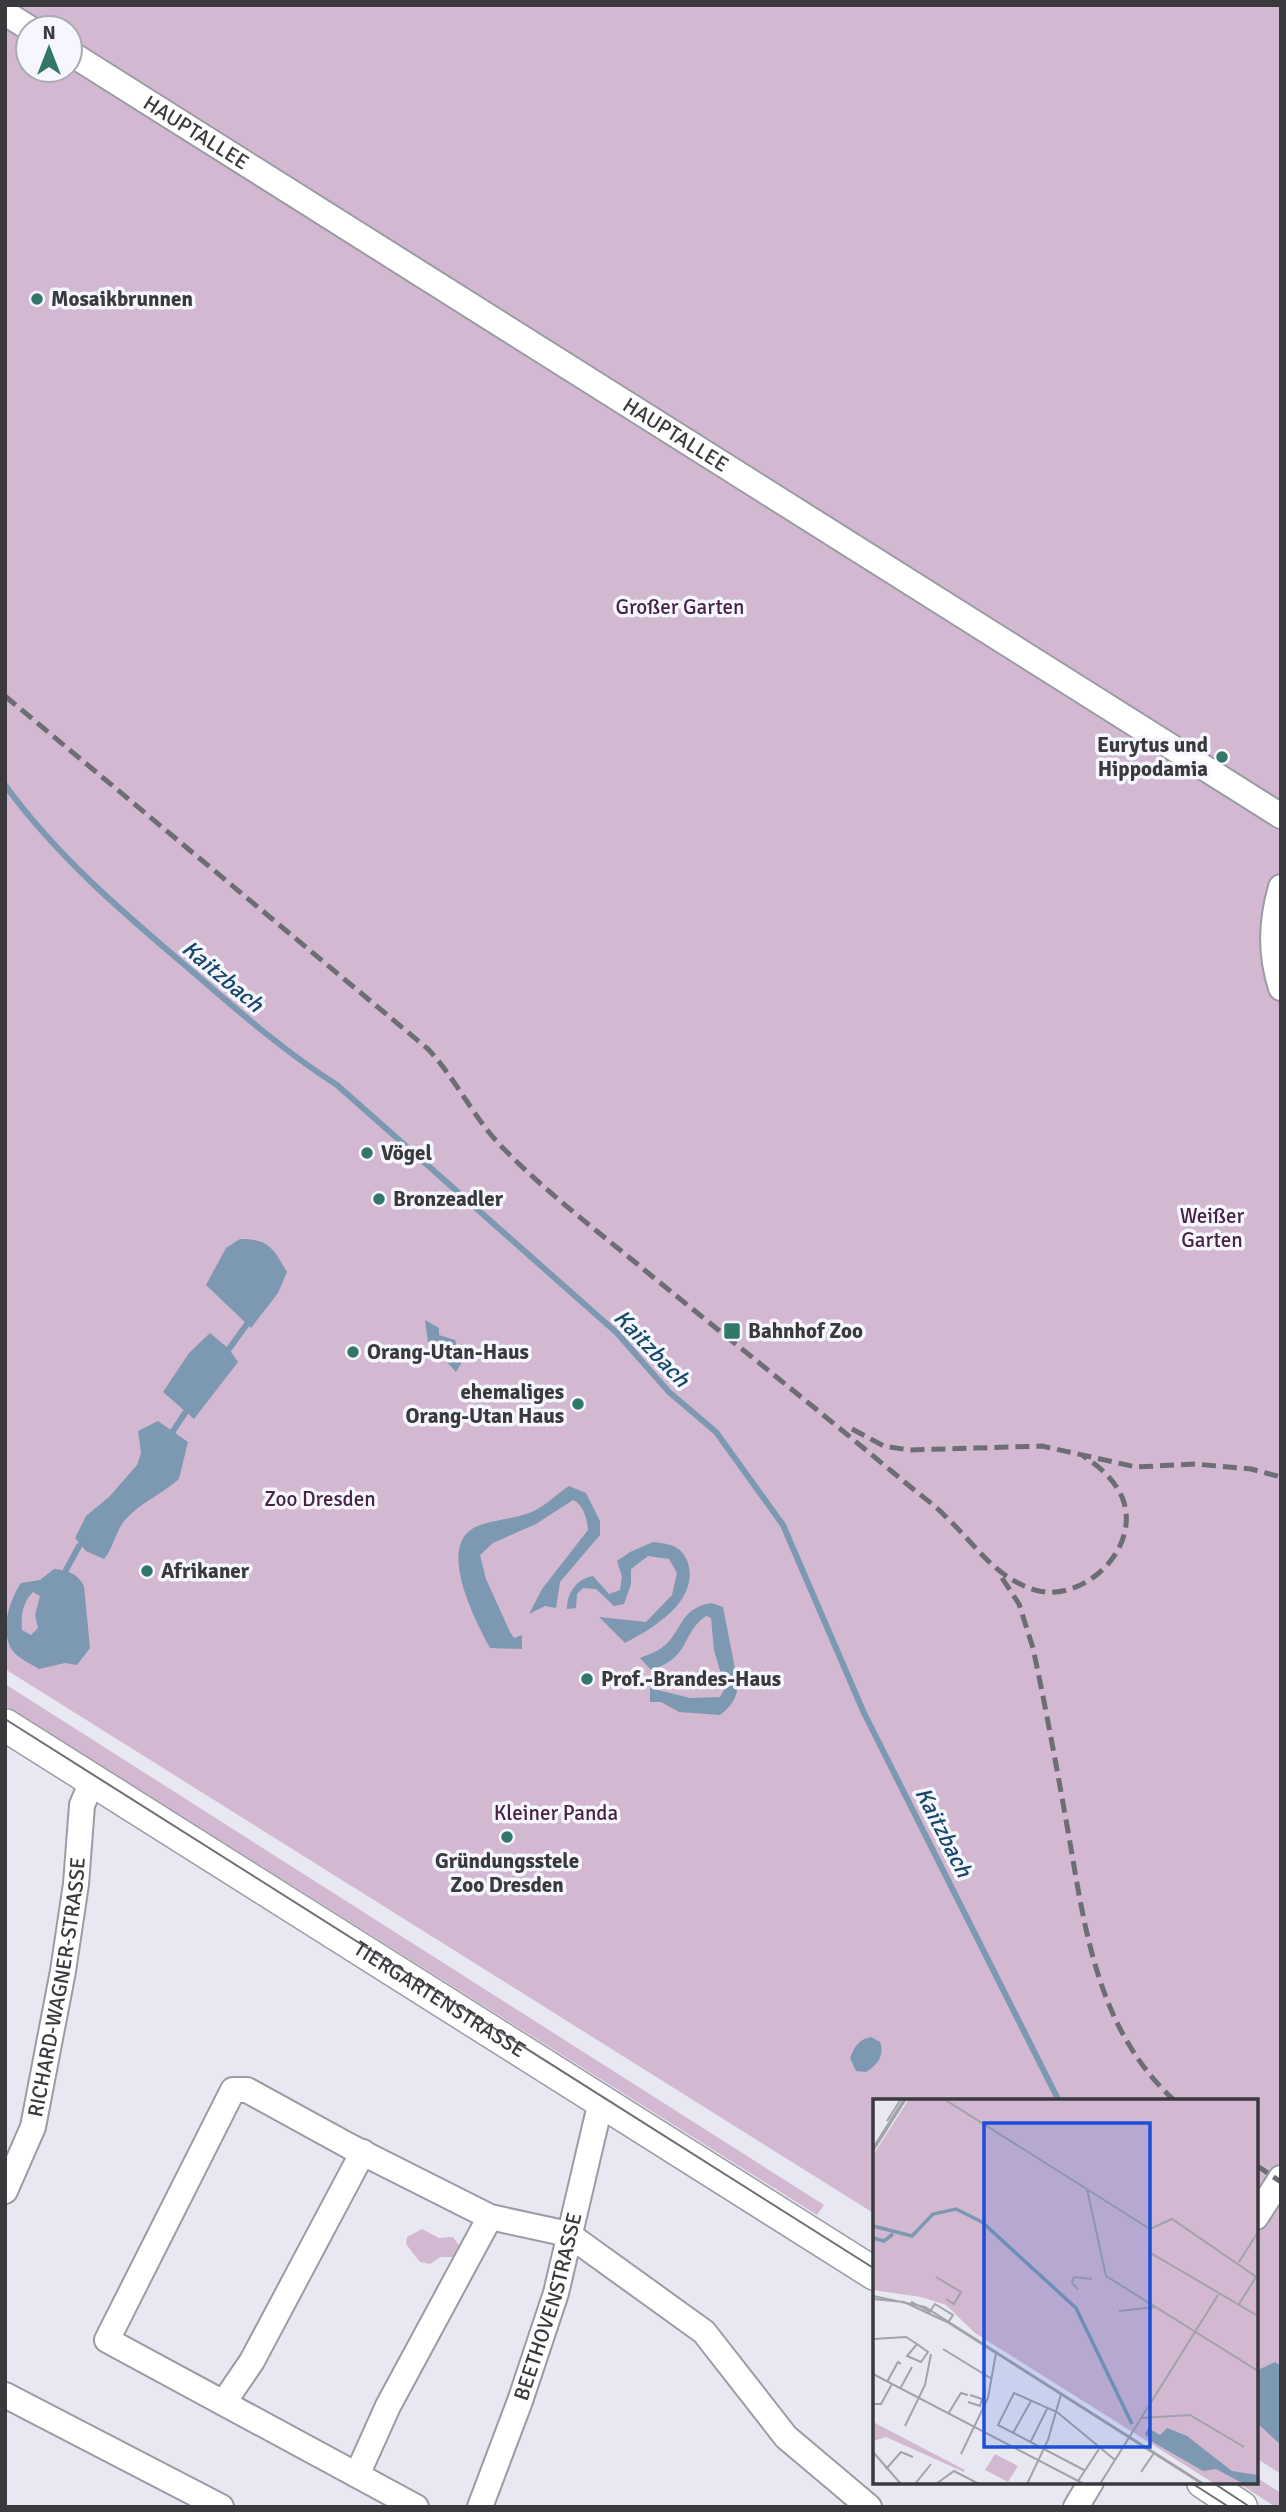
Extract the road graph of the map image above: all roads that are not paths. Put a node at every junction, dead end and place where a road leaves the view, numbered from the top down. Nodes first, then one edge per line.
1 (84, 62) edge
2 (1281, 816) edge
3 (1281, 887) edge
4 (1281, 988) edge
5 (5, 1725) edge
6 (93, 1779) junction
7 (601, 2101) junction
8 (363, 2152) junction
9 (1281, 2178) edge
10 (5, 2191) edge
11 (1258, 2214) edge
12 (491, 2217) junction
13 (568, 2234) junction
14 (873, 2273) edge
15 (5, 2395) edge
16 (223, 2402) junction
17 (357, 2475) junction
18 (1090, 2484) edge
19 (1206, 2484) edge
20 (220, 2507) edge
21 (416, 2507) edge
22 (480, 2507) edge
23 (869, 2507) edge
24 (1076, 2507) edge
25 (1241, 2507) edge

1 - 2 street, HAUPTALLEE
3 - 4 street
5 - 6 main road, TIERGARTENSTRASSE
6 - 7 main road, TIERGARTENSTRASSE
6 - 10 street, RICHARD-WAGNER-STRASSE
7 - 13 street, BEETHOVENSTRASSE
7 - 14 main road, TIERGARTENSTRASSE
8 - 12 street
8 - 16 street
8 - 16 street
9 - 11 street
12 - 13 street
12 - 17 street
13 - 22 street, BEETHOVENSTRASSE
13 - 23 street
15 - 20 street
16 - 17 street
17 - 21 street
18 - 24 street
19 - 25 main road

